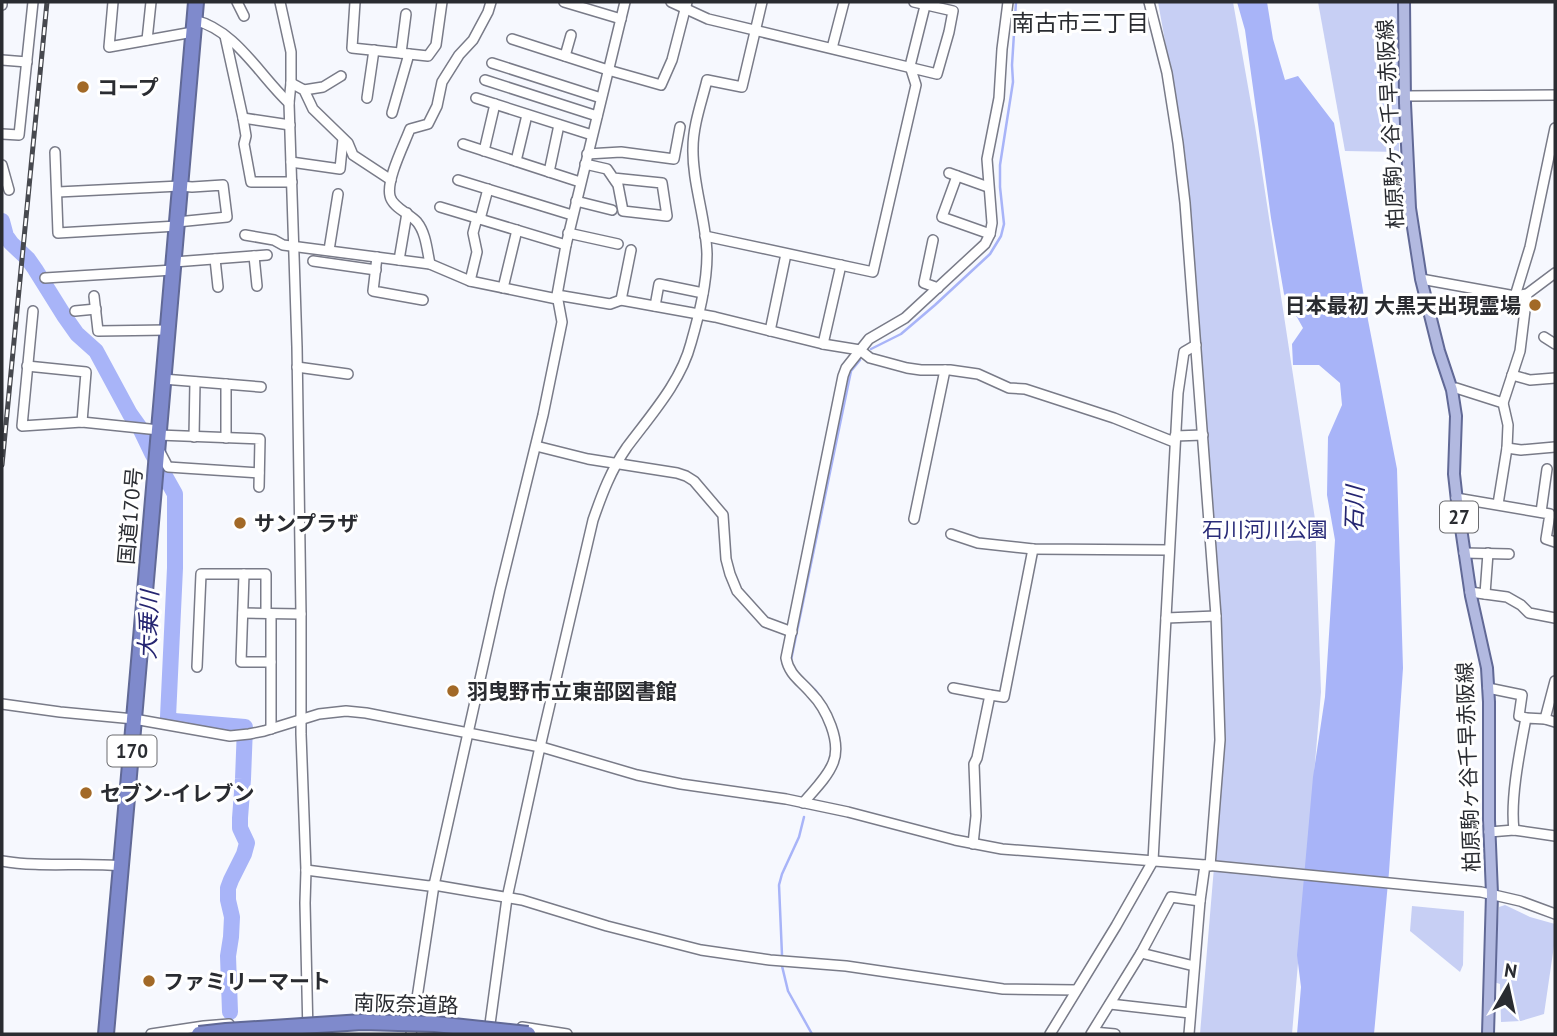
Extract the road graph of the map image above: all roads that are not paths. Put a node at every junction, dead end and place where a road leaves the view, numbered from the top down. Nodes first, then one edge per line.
1 (33, 2) edge
2 (113, 2) edge
3 (150, 2) edge
4 (196, 2) edge
5 (237, 2) edge
6 (279, 2) edge
7 (355, 2) edge
8 (442, 2) edge
9 (491, 2) edge
10 (564, 2) edge
11 (625, 2) edge
12 (671, 2) edge
13 (762, 2) edge
14 (844, 2) edge
15 (914, 2) edge
16 (1008, 2) edge
17 (1149, 2) edge
18 (1404, 2) edge
19 (926, 3) edge
20 (686, 5) edge
21 (406, 14) dead end
22 (244, 16) dead end
23 (621, 19) junction
24 (194, 26) junction
25 (755, 30) junction
26 (571, 35) dead end
27 (225, 36) junction
28 (512, 39) dead end
29 (147, 40) junction
30 (832, 48) junction
31 (374, 50) junction
32 (405, 53) junction
33 (565, 56) junction
34 (2, 60) edge
35 (27, 62) junction
36 (492, 63) dead end
37 (911, 66) junction
38 (608, 70) junction
39 (341, 76) dead end
40 (541, 79) junction
41 (485, 80) dead end
42 (291, 83) junction
43 (304, 90) junction
44 (1555, 95) edge
45 (536, 96) junction
46 (1405, 96) junction
47 (368, 98) dead end
48 (476, 98) dead end
49 (601, 98) junction
50 (289, 103) junction
51 (495, 104) junction
52 (392, 113) dead end
53 (527, 115) junction
54 (597, 116) junction
55 (243, 118) junction
56 (290, 125) junction
57 (559, 125) junction
58 (680, 127) dead end
59 (1555, 128) edge
60 (2, 134) edge
61 (592, 135) junction
62 (343, 139) junction
63 (463, 144) dead end
64 (484, 151) junction
65 (55, 152) dead end
66 (586, 159) junction
67 (516, 161) junction
68 (291, 162) junction
69 (2, 165) edge
70 (549, 172) junction
71 (613, 178) junction
72 (391, 180) junction
73 (458, 180) dead end
74 (292, 181) junction
75 (580, 182) junction
76 (180, 186) junction
77 (988, 187) junction
78 (488, 189) junction
79 (9, 190) dead end
80 (58, 192) junction
81 (338, 194) dead end
82 (576, 201) junction
83 (440, 207) dead end
84 (612, 210) dead end
85 (407, 213) junction
86 (572, 215) junction
87 (478, 218) junction
88 (177, 224) junction
89 (517, 230) junction
90 (568, 233) junction
91 (990, 234) junction
92 (245, 235) dead end
93 (705, 236) junction
94 (933, 240) dead end
95 (566, 244) junction
96 (618, 244) dead end
97 (294, 246) junction
98 (329, 250) junction
99 (631, 250) dead end
100 (786, 254) junction
101 (267, 255) dead end
102 (254, 256) junction
103 (377, 257) junction
104 (215, 259) junction
105 (399, 260) junction
106 (313, 261) dead end
107 (430, 264) junction
108 (841, 265) junction
109 (174, 266) junction
110 (376, 270) junction
111 (1555, 273) edge
112 (45, 278) dead end
113 (1421, 279) junction
114 (470, 281) junction
115 (257, 286) dead end
116 (218, 287) dead end
117 (503, 288) junction
118 (938, 288) junction
119 (703, 293) junction
120 (1527, 295) junction
121 (94, 296) dead end
122 (1515, 296) junction
123 (557, 297) junction
124 (423, 300) dead end
125 (621, 300) junction
126 (655, 306) junction
127 (96, 309) junction
128 (33, 311) dead end
129 (75, 311) dead end
130 (698, 314) junction
131 (168, 330) junction
132 (770, 331) junction
133 (1544, 337) dead end
134 (823, 344) junction
135 (1555, 344) edge
136 (1196, 345) junction
137 (859, 350) junction
138 (27, 366) junction
139 (297, 367) junction
140 (945, 370) junction
141 (348, 374) dead end
142 (1512, 375) junction
143 (1555, 378) edge
144 (163, 379) junction
145 (195, 382) junction
146 (226, 384) junction
147 (261, 387) dead end
148 (1452, 390) junction
149 (1503, 403) junction
150 (82, 422) junction
151 (1203, 435) junction
152 (158, 437) junction
153 (194, 437) junction
154 (226, 438) junction
155 (1175, 439) junction
156 (536, 446) junction
157 (1555, 447) edge
158 (1507, 448) junction
159 (616, 464) junction
160 (1547, 470) dead end
161 (260, 473) junction
162 (259, 487) dead end
163 (1456, 498) junction
164 (1498, 504) junction
165 (1541, 512) junction
166 (914, 519) dead end
167 (951, 534) dead end
168 (1555, 542) edge
169 (1033, 548) junction
170 (1169, 550) junction
171 (1464, 553) junction
172 (1488, 553) junction
173 (1509, 554) dead end
174 (244, 574) junction
175 (1471, 592) junction
176 (1485, 594) junction
177 (243, 613) junction
178 (269, 614) junction
179 (301, 614) junction
180 (1216, 616) junction
181 (1166, 618) junction
182 (1555, 618) edge
183 (792, 632) junction
184 (271, 662) junction
185 (197, 667) dead end
186 (1555, 681) edge
187 (953, 688) dead end
188 (1488, 688) junction
189 (990, 695) junction
190 (2, 704) edge
191 (1527, 718) junction
192 (134, 719) junction
193 (301, 720) junction
194 (1550, 720) edge
195 (271, 729) junction
196 (467, 733) junction
197 (540, 747) junction
198 (803, 803) junction
199 (1514, 830) junction
200 (1489, 832) junction
201 (1555, 836) edge
202 (973, 844) junction
203 (2, 861) edge
204 (1153, 861) junction
205 (121, 866) junction
206 (1211, 866) junction
207 (306, 870) junction
208 (434, 885) junction
209 (1487, 893) junction
210 (507, 898) junction
211 (1200, 901) junction
212 (1555, 914) edge
213 (1141, 953) junction
214 (1194, 966) junction
215 (1076, 990) junction
216 (1110, 1004) junction
217 (1190, 1013) junction
218 (414, 1018) junction
219 (308, 1021) junction
220 (488, 1029) edge
221 (1092, 1033) edge
222 (106, 1034) edge
223 (151, 1034) edge
224 (199, 1034) edge
225 (266, 1034) edge
226 (308, 1034) edge
227 (411, 1034) edge
228 (528, 1034) edge
229 (567, 1034) edge
230 (1050, 1034) edge
231 (1115, 1034) edge
232 (1189, 1034) edge
233 (1488, 1034) edge

1 - 35 street
2 - 29 street
3 - 29 street
4 - 24 highway, 国道170号 / 170
5 - 22 street
6 - 42 street
7 - 31 street
8 - 32 street
9 - 72 street
10 - 23 street
11 - 23 street
12 - 20 street
13 - 25 street
14 - 30 street
15 - 19 street
16 - 77 street
17 - 136 street
18 - 46 main road, 柏原駒ヶ谷千早赤阪線 / 27
19 - 37 street
19 - 37 street
20 - 25 street
20 - 38 street
21 - 32 street
23 - 38 street
24 - 27 street
24 - 29 street
24 - 76 highway, 国道170号 / 170
25 - 30 street
25 - 93 street
26 - 33 street
27 - 50 street
27 - 55 street
28 - 33 street
30 - 37 street
31 - 32 street
31 - 47 street
32 - 52 street
33 - 38 street
34 - 35 street
35 - 60 street
36 - 40 street
37 - 108 street
38 - 49 street
39 - 43 street
40 - 45 street
40 - 49 street
41 - 45 street
42 - 43 street
42 - 50 street
43 - 62 street
44 - 46 street
45 - 54 street
46 - 113 main road, 柏原駒ヶ谷千早赤阪線 / 27
48 - 51 street
49 - 54 street
50 - 56 street
51 - 53 street
51 - 64 street
53 - 57 street
53 - 67 street
54 - 61 street
55 - 56 street
55 - 74 street
56 - 68 street
57 - 61 street
57 - 70 street
58 - 66 street
59 - 122 street
61 - 66 street
62 - 68 street
62 - 72 street
63 - 64 street
64 - 67 street
65 - 80 street
66 - 71 street
66 - 75 street
67 - 70 street
68 - 74 street
69 - 79 street
70 - 75 street
71 - 71 street
72 - 85 street
73 - 78 street
74 - 97 street
75 - 82 street
76 - 80 street
76 - 88 highway, 国道170号 / 170
76 - 88 street
77 - 91 street
77 - 91 street
78 - 86 street
78 - 87 street
80 - 88 street
81 - 98 street
82 - 84 street
82 - 86 street
83 - 87 street
85 - 105 street
85 - 107 street
86 - 90 street
87 - 89 street
87 - 114 street
88 - 109 highway, 国道170号 / 170
89 - 95 street
89 - 117 street
90 - 95 street
90 - 96 street
91 - 118 street
92 - 97 street
93 - 100 street
93 - 119 street
94 - 118 street
95 - 123 street
97 - 98 street
97 - 139 street
98 - 103 street
99 - 125 street
100 - 108 street
100 - 132 street
101 - 102 street
102 - 104 street
102 - 115 street
103 - 105 street
103 - 110 street
104 - 109 street
104 - 116 street
105 - 107 street
106 - 110 street
107 - 114 street
108 - 134 street
109 - 112 street
109 - 131 highway, 国道170号 / 170
110 - 124 street
111 - 120 street
113 - 122 street
113 - 148 main road, 柏原駒ヶ谷千早赤阪線 / 27
114 - 117 street
117 - 123 street
118 - 137 street
119 - 126 street
119 - 130 street
120 - 122 street
120 - 142 street
121 - 127 street
123 - 125 street
123 - 156 street
125 - 126 street
126 - 130 street
127 - 129 street
127 - 131 street
128 - 138 street
130 - 132 street
130 - 159 street
131 - 144 highway, 国道170号 / 170
132 - 134 street
133 - 135 street
134 - 137 street
136 - 151 street
136 - 155 street
137 - 140 street
137 - 183 street
138 - 150 street
138 - 150 street
139 - 141 street
139 - 179 street
140 - 155 street
140 - 166 street
142 - 143 street
142 - 149 street
144 - 145 street
144 - 152 highway, 国道170号 / 170
145 - 146 street
145 - 153 street
146 - 147 street
146 - 154 street
148 - 149 street
148 - 163 main road, 柏原駒ヶ谷千早赤阪線 / 27
149 - 158 street
150 - 152 street
151 - 155 street
151 - 180 street
152 - 153 street
152 - 161 street
152 - 192 highway, 国道170号 / 170
153 - 154 street
154 - 161 street
155 - 170 street
156 - 159 street
156 - 196 street
157 - 158 street
158 - 164 street
159 - 183 street
159 - 197 street
160 - 165 street
161 - 162 street
163 - 164 street
163 - 171 main road, 柏原駒ヶ谷千早赤阪線 / 27
164 - 165 street
165 - 168 street
167 - 169 street
169 - 170 street
169 - 189 street
170 - 181 street
171 - 172 street
171 - 175 main road, 柏原駒ヶ谷千早赤阪線 / 27
172 - 173 street
172 - 176 street
174 - 177 street
174 - 178 street
174 - 185 street
175 - 176 street
175 - 188 main road, 柏原駒ヶ谷千早赤阪線 / 27
176 - 182 street
177 - 178 street
177 - 184 street
178 - 179 street
178 - 184 street
179 - 193 street
180 - 181 street
180 - 206 street
181 - 204 street
183 - 198 street
184 - 195 street
186 - 194 street
187 - 189 street
188 - 191 street
188 - 200 main road, 柏原駒ヶ谷千早赤阪線 / 27
189 - 202 street
190 - 192 street
191 - 194 street
191 - 199 street
192 - 195 street
192 - 205 highway, 国道170号 / 170
193 - 195 street
193 - 196 street
193 - 207 street
196 - 197 street
196 - 208 street
197 - 198 street
197 - 210 street
198 - 202 street
199 - 200 street
199 - 201 street
200 - 209 main road, 柏原駒ヶ谷千早赤阪線 / 27
202 - 204 street
203 - 205 street
204 - 206 street
204 - 215 street
205 - 222 highway, 国道170号 / 170
206 - 209 street
206 - 211 street
207 - 208 street
207 - 219 street
208 - 210 street
208 - 218 street
209 - 212 street
209 - 233 main road, 柏原駒ヶ谷千早赤阪線 / 27
210 - 215 street
210 - 220 street
211 - 213 street
211 - 214 street
213 - 214 street
213 - 216 street
214 - 217 street
215 - 230 street
216 - 217 street
216 - 221 street
217 - 232 street
218 - 219 street
218 - 220 street
218 - 227 street
219 - 223 street
219 - 226 street
220 - 225 highway, 南阪奈道路, bridge
220 - 229 street
221 - 231 street
224 - 228 highway, 南阪奈道路, bridge

